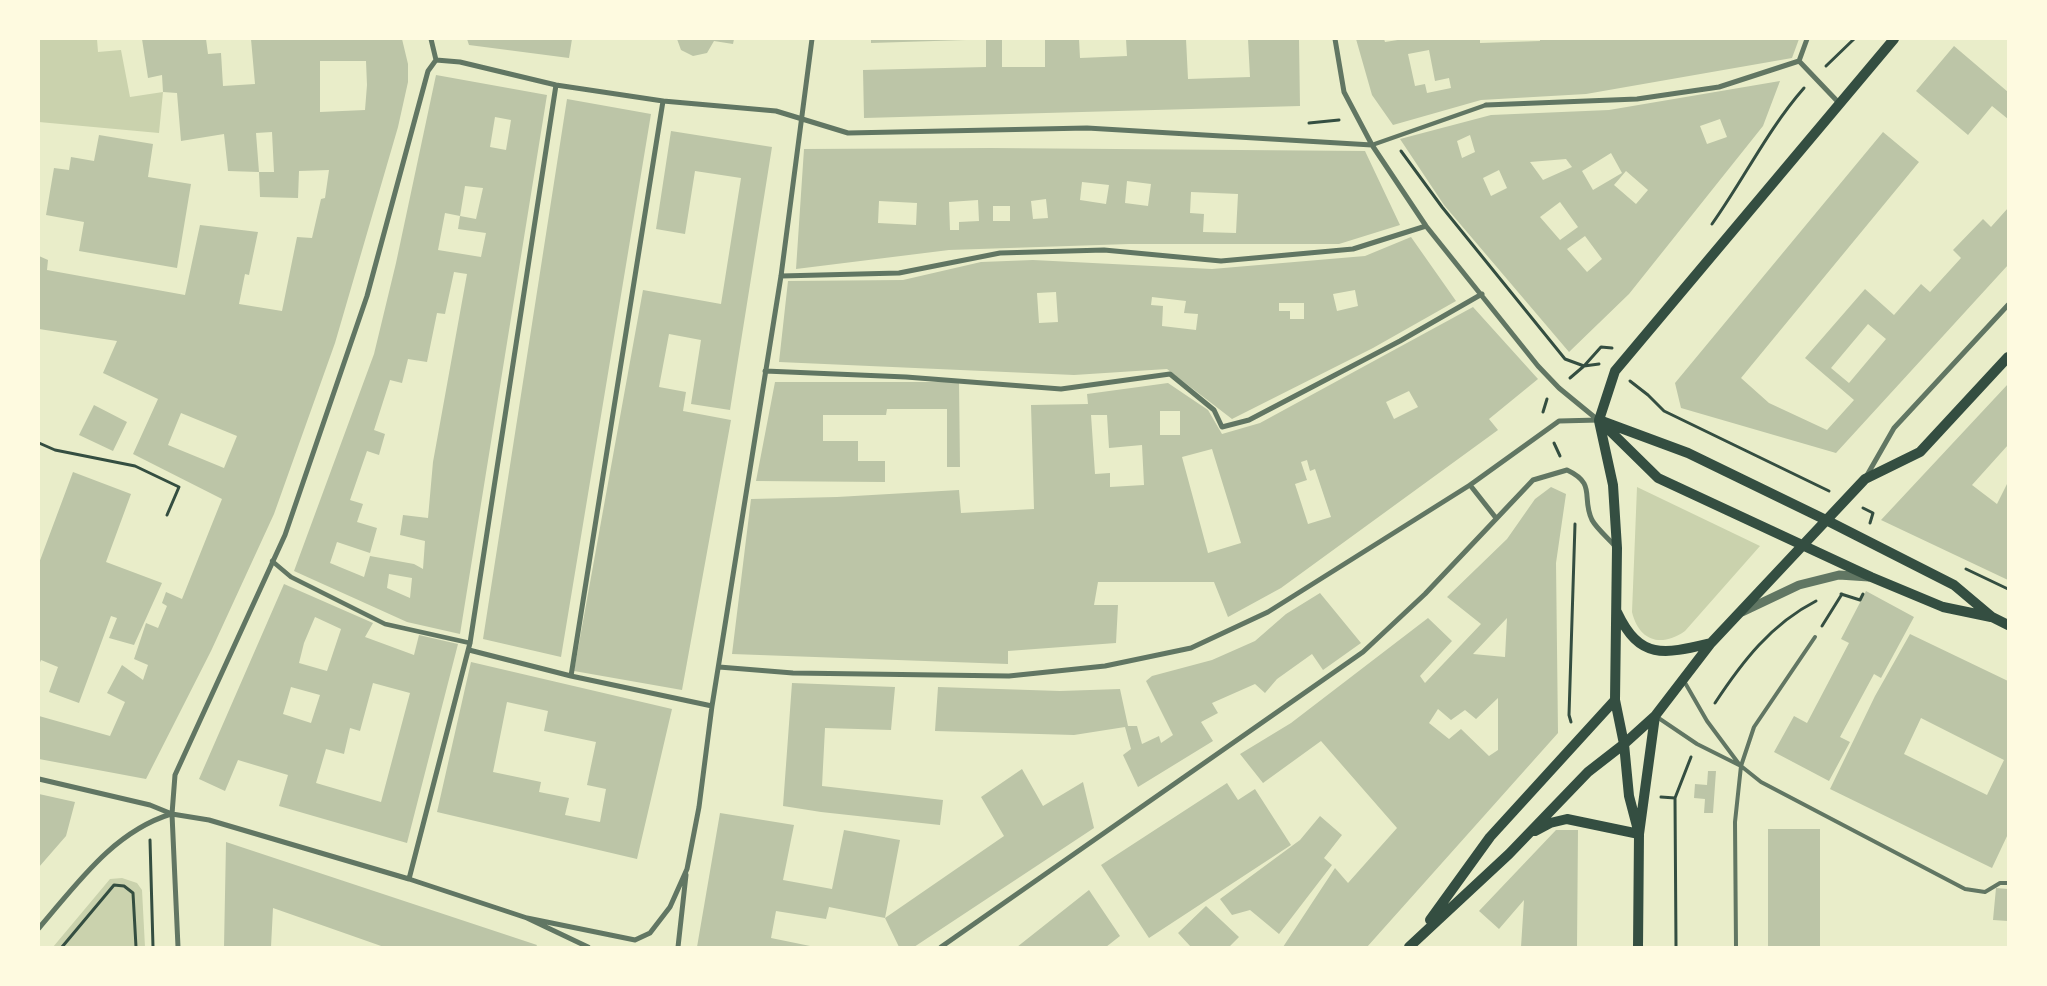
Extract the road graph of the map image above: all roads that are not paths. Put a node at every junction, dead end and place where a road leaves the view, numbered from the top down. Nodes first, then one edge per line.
1 (431, 39) edge
2 (812, 39) edge
3 (1334, 39) edge
4 (1807, 39) edge
5 (1894, 39) edge
6 (436, 60) junction
7 (1799, 61) junction
8 (556, 85) junction
9 (663, 101) junction
10 (1840, 104) junction
11 (1486, 105) joint
12 (800, 118) junction
13 (1372, 144) junction
14 (1426, 226) junction
15 (781, 276) junction
16 (1482, 294) junction
17 (2008, 305) edge
18 (2008, 357) edge
19 (765, 371) junction
20 (1599, 420) junction
21 (1865, 479) junction
22 (1470, 485) junction
23 (1496, 518) junction
24 (1828, 521) junction
25 (1803, 547) junction
26 (1617, 548) junction
27 (272, 561) junction
28 (1871, 577) junction
29 (1615, 608) junction
30 (1740, 613) junction
31 (1992, 617) junction
32 (2008, 625) edge
33 (1815, 636) road end
34 (470, 643) junction
35 (1712, 643) junction
36 (469, 650) junction
37 (718, 667) junction
38 (571, 676) junction
39 (1683, 680) junction
40 (1615, 700) junction
41 (712, 706) junction
42 (1655, 716) junction
43 (1624, 744) junction
44 (1740, 766) junction
45 (39, 779) edge
46 (172, 814) junction
47 (1639, 834) junction
48 (1527, 836) junction
49 (687, 869) junction
50 (409, 879) junction
51 (2008, 883) edge
52 (527, 918) junction
53 (39, 928) edge
54 (1418, 937) junction
55 (178, 947) edge
56 (588, 947) edge
57 (678, 947) edge
58 (941, 947) edge
59 (1409, 947) edge
60 (1638, 947) edge
61 (1736, 947) edge

1 - 6 street
2 - 12 street
3 - 13 street
4 - 7 street
5 - 10 main road
6 - 8 street
6 - 27 street
7 - 10 street
7 - 11 street
8 - 9 street
8 - 34 street
9 - 12 street
9 - 38 street
10 - 20 main road
11 - 13 street
12 - 13 street
12 - 15 street
13 - 14 street
14 - 15 street
14 - 16 street
15 - 19 street
16 - 19 street
16 - 20 street
17 - 21 street
18 - 21 main road
19 - 37 street
20 - 22 street
20 - 24 main road
20 - 25 main road
20 - 26 main road
21 - 24 main road
22 - 23 street
22 - 37 street
23 - 26 street
23 - 58 street
24 - 25 main road
24 - 31 main road
25 - 28 main road
25 - 30 main road
26 - 29 main road
27 - 34 street
27 - 46 street
28 - 30 street
28 - 31 main road
29 - 35 main road
29 - 40 main road
30 - 35 main road
31 - 32 main road
33 - 44 lane
34 - 36 street
35 - 39 main road
36 - 38 street
36 - 50 street
37 - 41 street
38 - 41 street
39 - 42 main road
39 - 44 lane
40 - 43 main road
40 - 54 main road
41 - 49 street
42 - 43 main road
42 - 44 lane
42 - 47 main road
43 - 47 main road
43 - 48 main road
44 - 51 lane
44 - 61 lane
45 - 46 street
46 - 50 street
46 - 53 street
46 - 55 street
47 - 48 main road
47 - 60 main road
48 - 54 main road
49 - 52 street
49 - 57 street
50 - 52 street
52 - 56 street
54 - 59 main road

